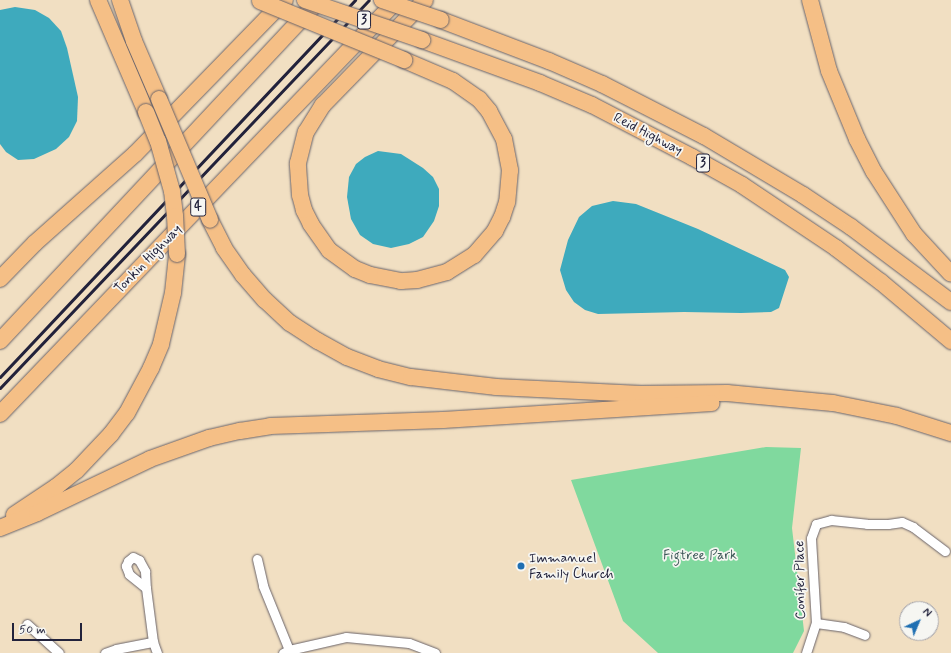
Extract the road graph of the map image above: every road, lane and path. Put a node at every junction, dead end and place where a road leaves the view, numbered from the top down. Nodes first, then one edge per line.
1 (98, 0) edge
2 (120, 0) edge
3 (285, 0) edge
4 (305, 0) edge
5 (319, 0) edge
6 (382, 0) edge
7 (397, 0) edge
8 (409, 0) edge
9 (426, 0) edge
10 (810, 0) edge
11 (258, 1) edge
12 (443, 18) junction
13 (951, 274) edge
14 (0, 279) edge
15 (951, 302) edge
16 (0, 341) edge
17 (951, 341) edge
18 (781, 399) junction
19 (0, 414) edge
20 (951, 433) edge
21 (0, 524) edge
22 (0, 528) edge
23 (945, 551) dead end
24 (257, 559) dead end
25 (146, 588) dead end
26 (816, 623) junction
27 (27, 624) dead end
28 (865, 635) dead end
29 (153, 642) junction
30 (286, 651) edge
31 (59, 653) edge
32 (106, 653) edge
33 (157, 653) edge
34 (435, 653) edge
35 (806, 653) edge

1 - 21 highway, bridge
2 - 18 highway, bridge
3 - 14 highway
4 - 17 highway, Reid Highway / 3, bridge
5 - 16 highway
6 - 12 highway, 3, bridge
7 - 19 highway, Tonkin Highway / 4
8 - 12 highway
9 - 11 highway, bridge
10 - 13 highway
12 - 15 highway, Reid Highway / 3
18 - 20 highway
18 - 22 highway
23 - 26 street, Conifer Place
24 - 30 street
25 - 29 street
26 - 28 street
26 - 35 street, Conifer Place
27 - 31 street
29 - 32 street
29 - 33 street
30 - 34 street

